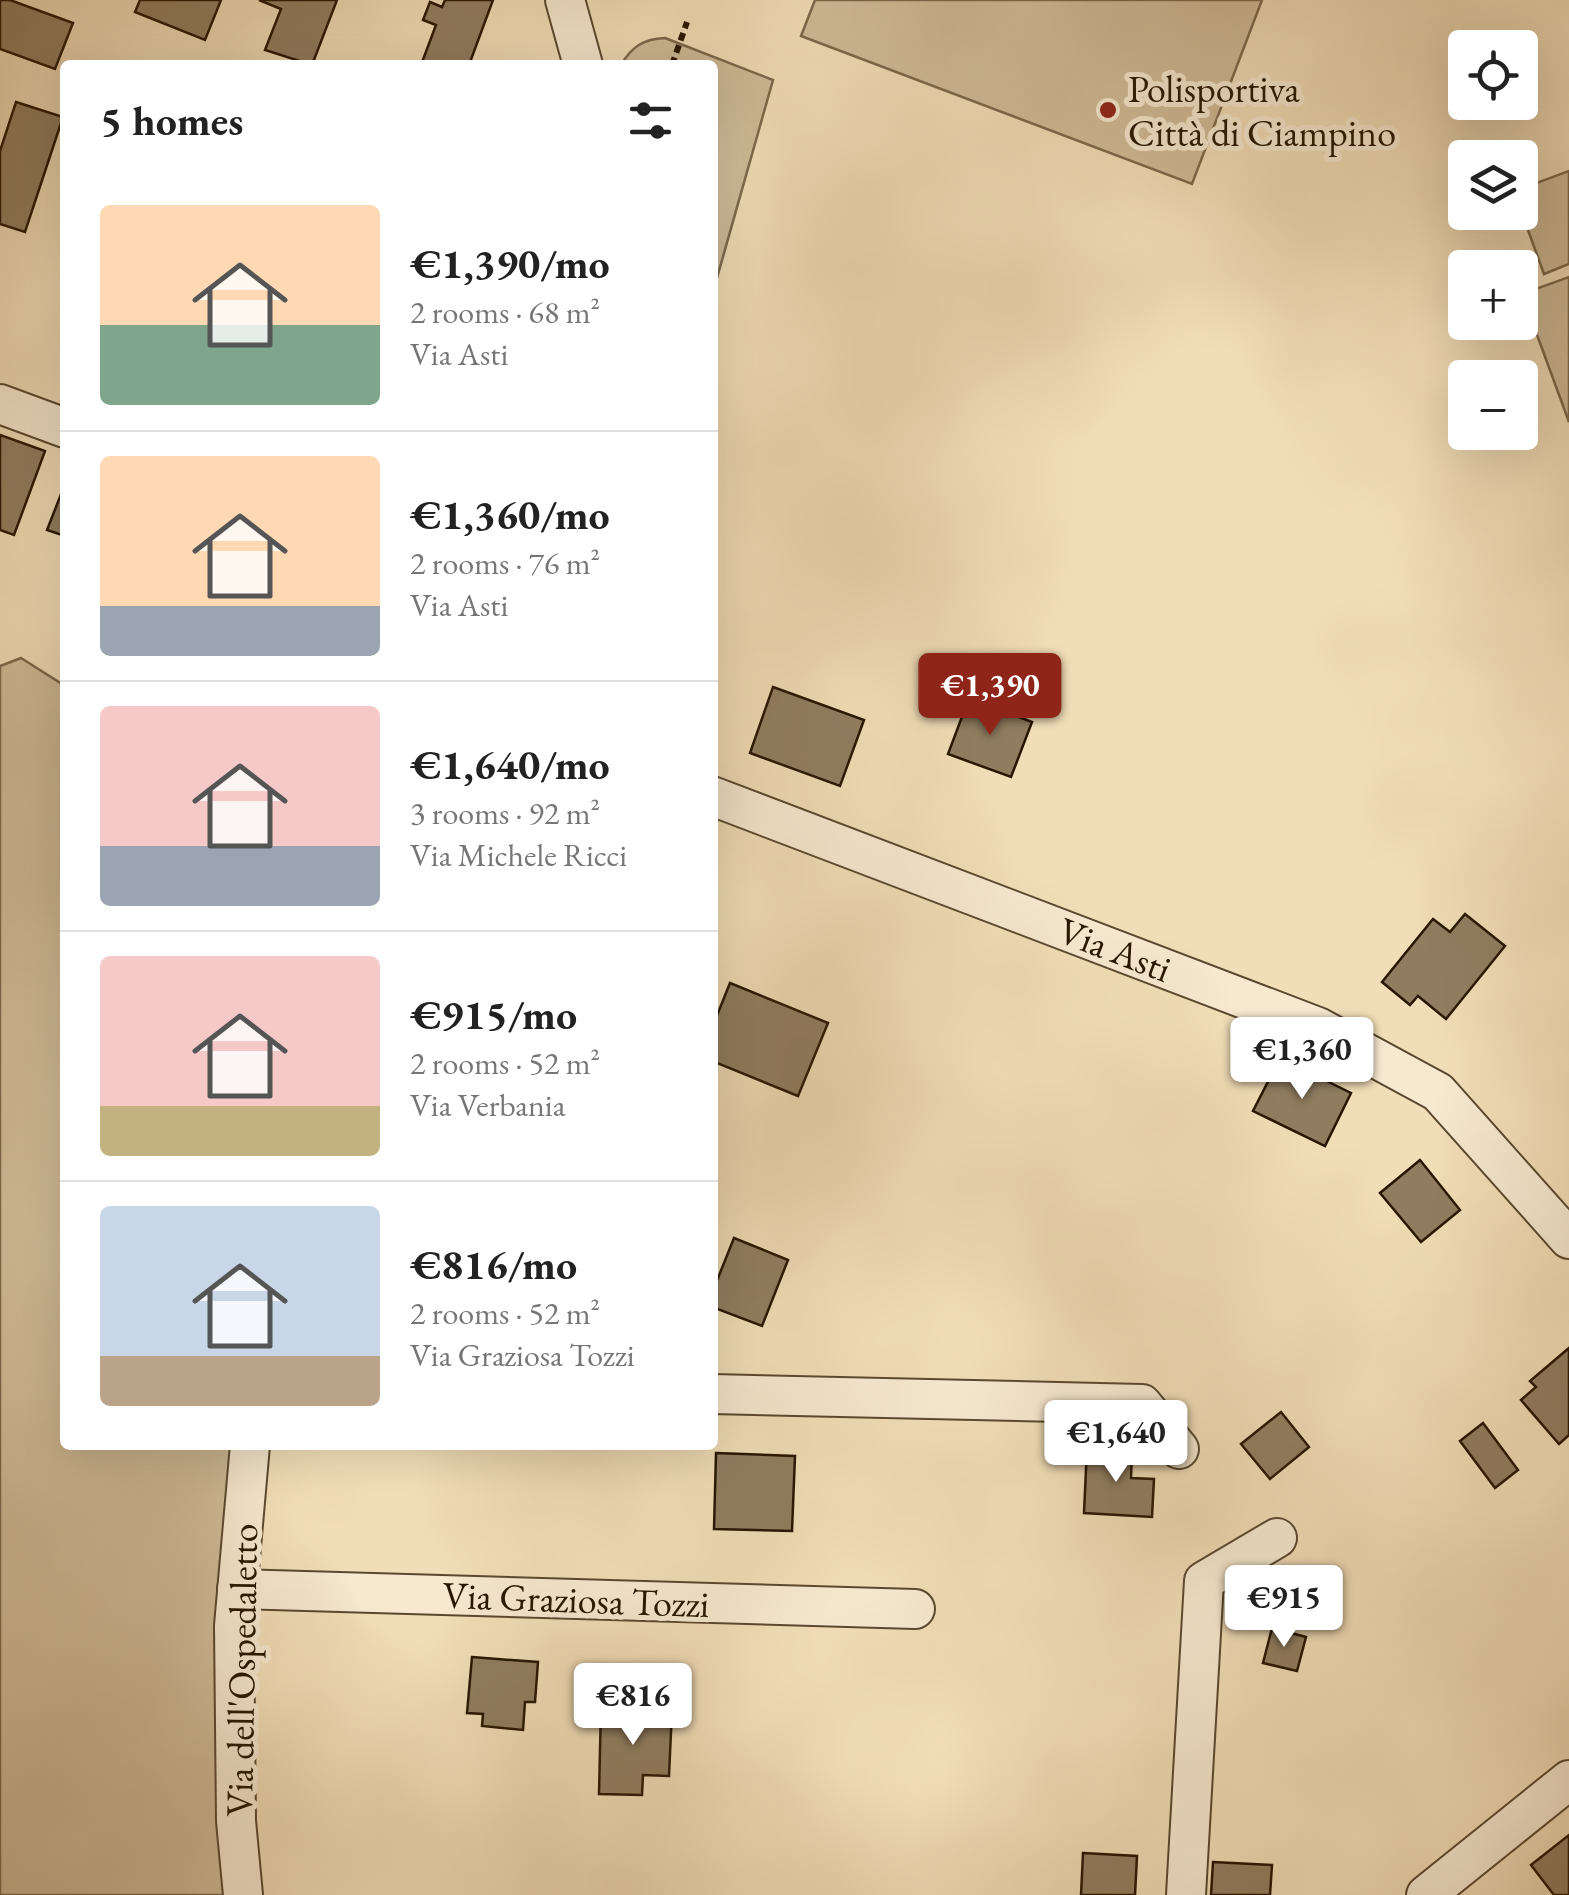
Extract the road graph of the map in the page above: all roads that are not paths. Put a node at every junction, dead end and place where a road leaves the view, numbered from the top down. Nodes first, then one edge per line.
1 (564, 0) edge
2 (582, 60) edge
3 (0, 404) edge
4 (60, 426) edge
5 (718, 798) edge
6 (1569, 1239) edge
7 (718, 1394) edge
8 (1179, 1448) dead end
9 (250, 1450) edge
10 (1277, 1538) dead end
11 (237, 1588) junction
12 (915, 1609) dead end
13 (1569, 1780) edge
14 (243, 1895) edge
15 (1186, 1895) edge
16 (1426, 1895) edge

1 - 2 street
3 - 4 street
5 - 6 street, Via Asti
7 - 8 street
9 - 11 street, Via dell'Ospedaletto
10 - 15 street
11 - 12 street, Via Graziosa Tozzi
11 - 14 street, Via dell'Ospedaletto
13 - 16 street

